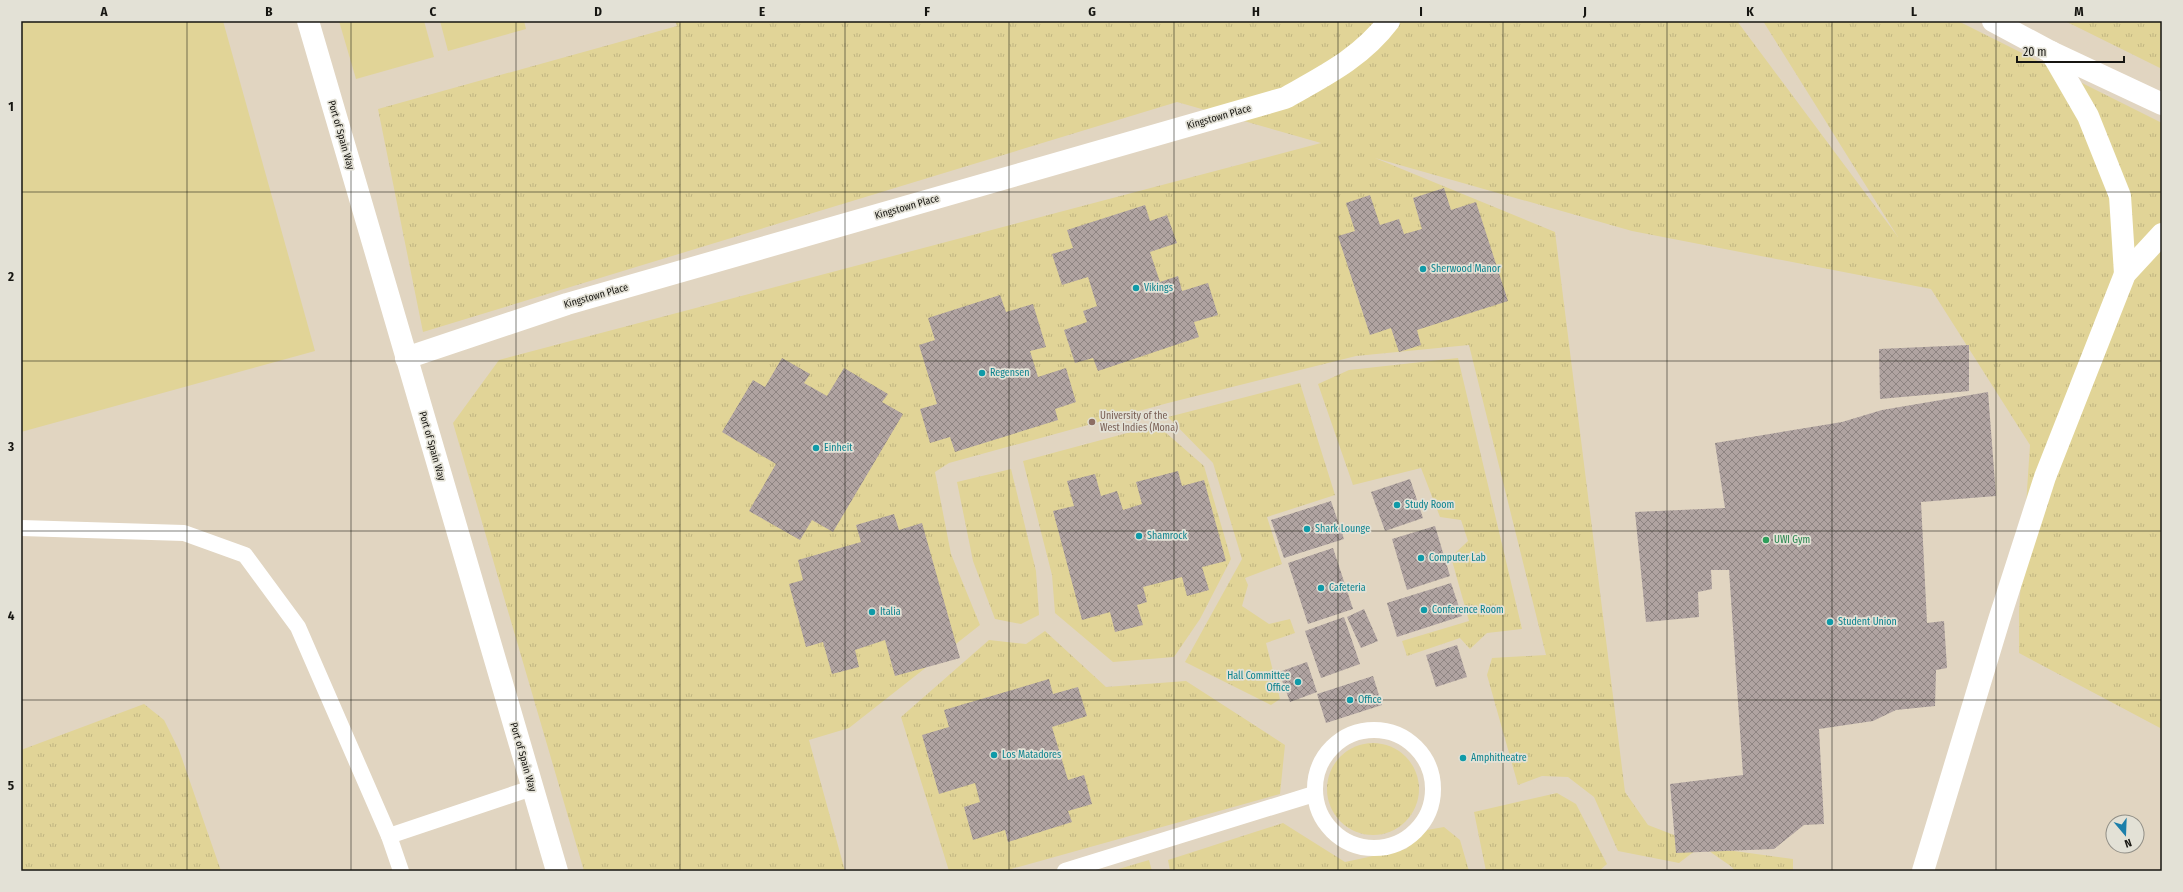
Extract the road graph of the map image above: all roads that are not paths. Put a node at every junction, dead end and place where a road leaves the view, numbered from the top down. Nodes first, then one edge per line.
1 (308, 21) edge
2 (1389, 21) edge
3 (1993, 21) edge
4 (2051, 52) junction
5 (2162, 104) edge
6 (2162, 234) edge
7 (2125, 274) junction
8 (406, 358) junction
9 (21, 528) edge
10 (532, 788) junction
11 (1314, 794) junction
12 (389, 836) junction
13 (401, 871) edge
14 (557, 871) edge
15 (1064, 871) edge
16 (1922, 871) edge

1 - 8 street, Port of Spain Way
2 - 8 street, Kingstown Place
3 - 4 street
4 - 5 street
4 - 7 street
6 - 7 street
7 - 16 street
8 - 10 street, Port of Spain Way
9 - 12 lane
10 - 12 lane
10 - 14 street, Port of Spain Way
11 - 11 lane
11 - 15 lane
12 - 13 lane

